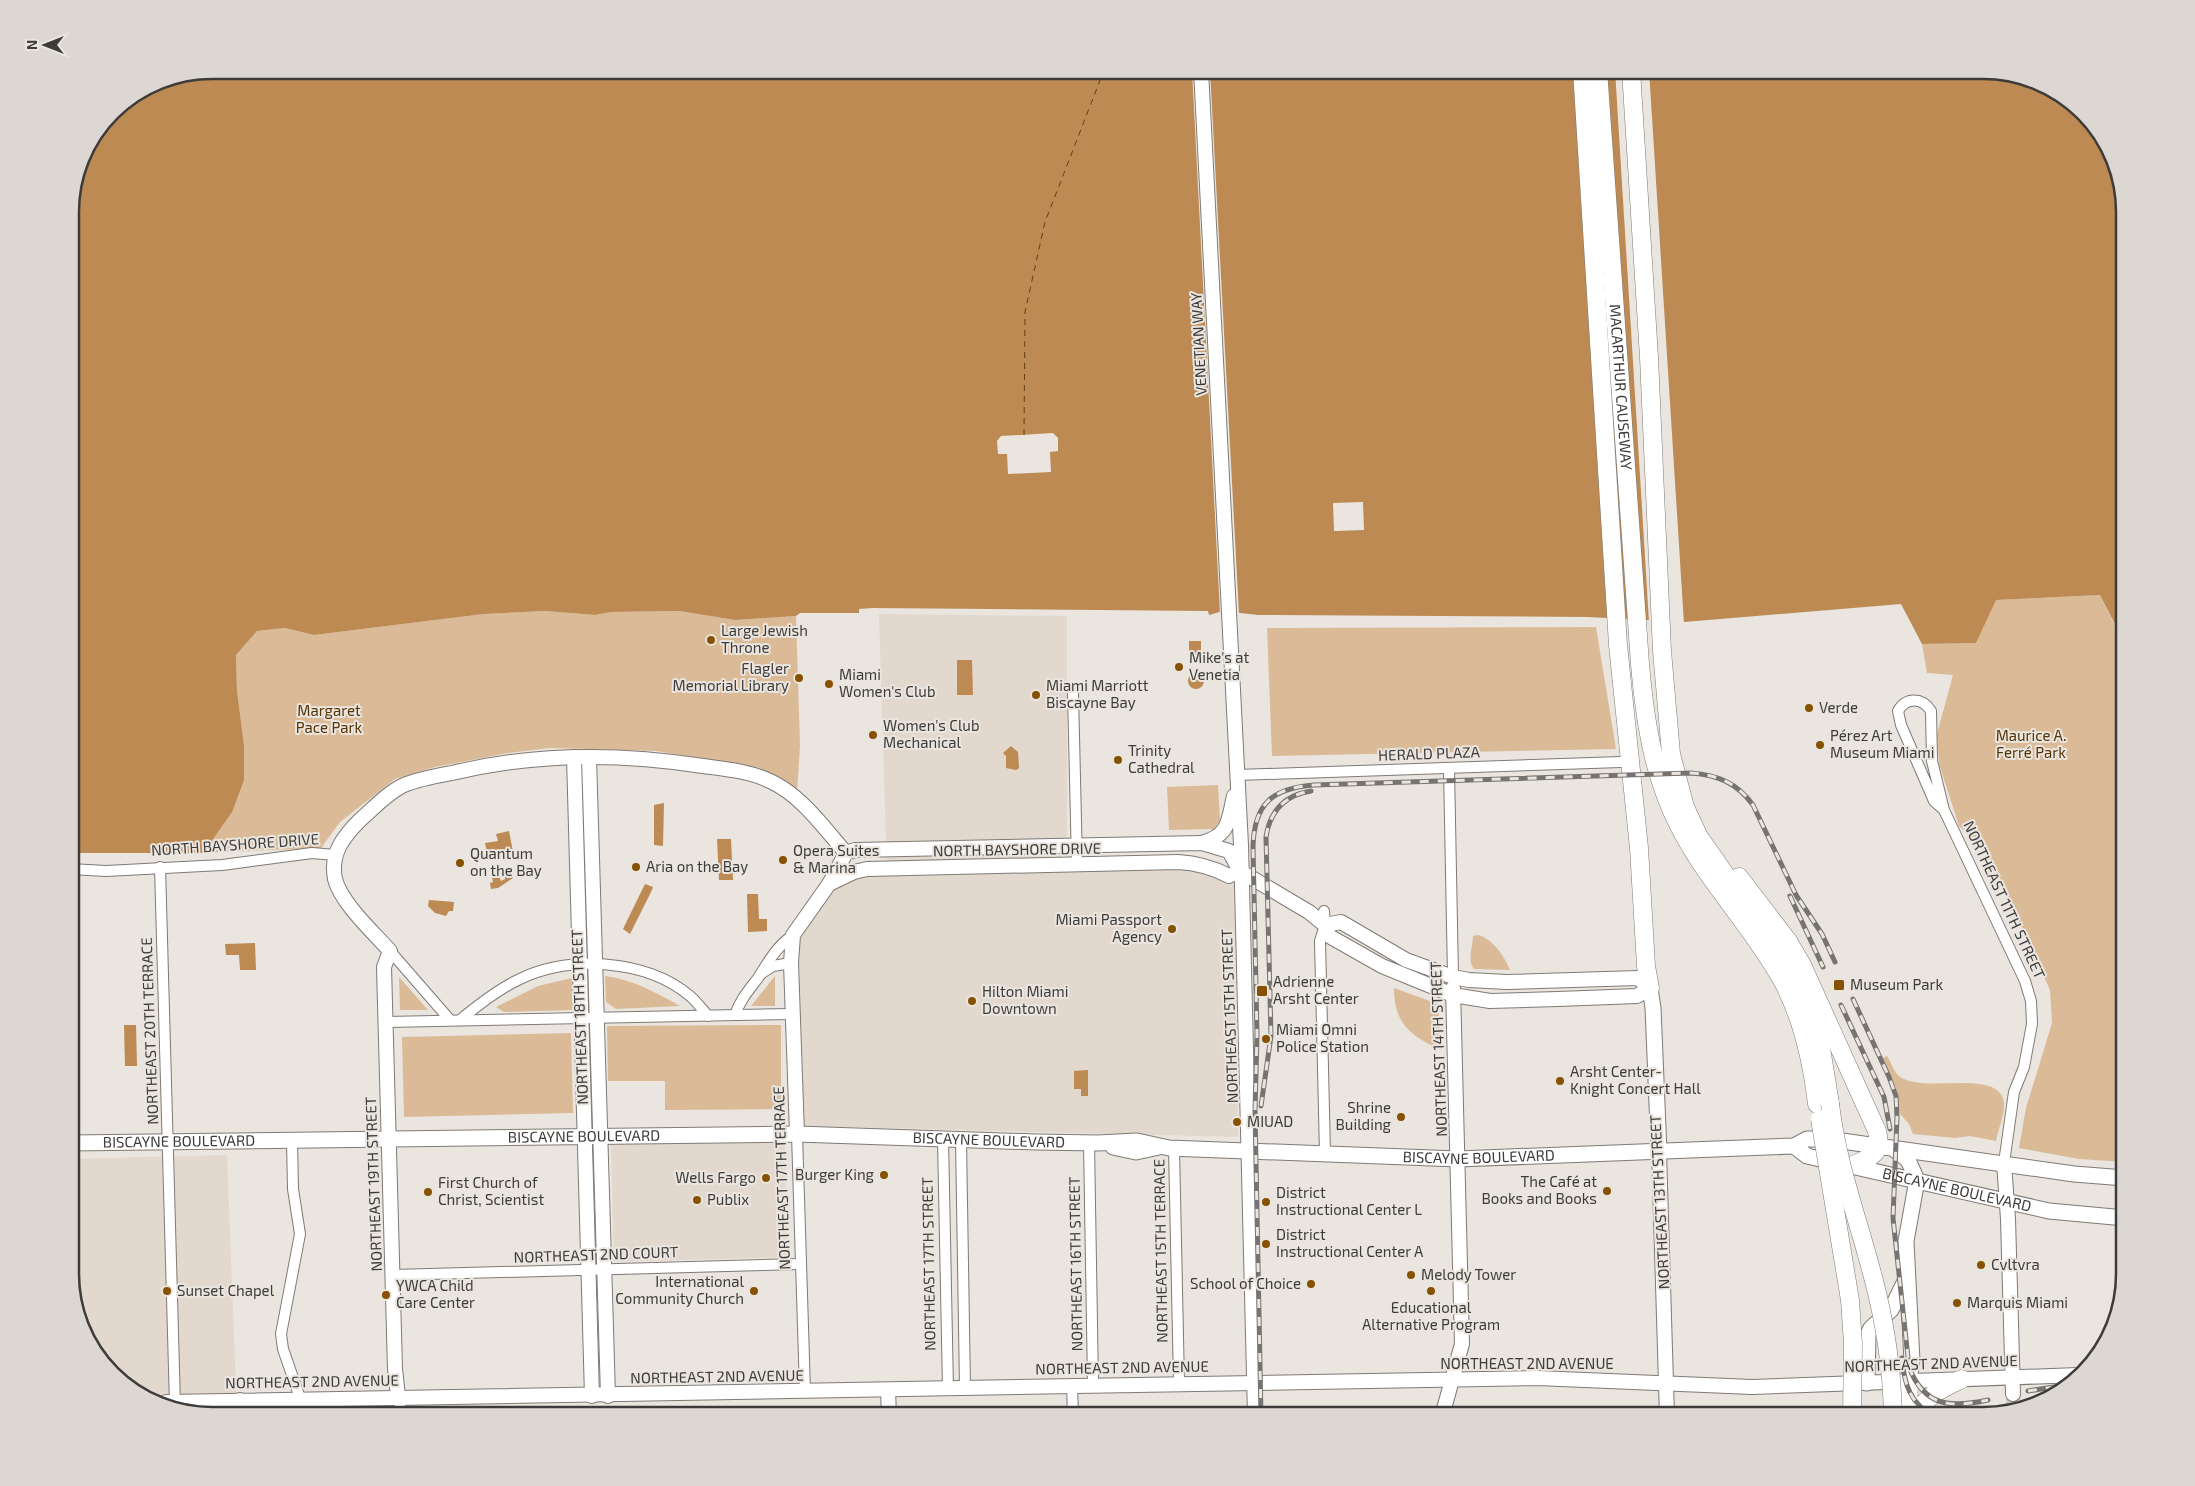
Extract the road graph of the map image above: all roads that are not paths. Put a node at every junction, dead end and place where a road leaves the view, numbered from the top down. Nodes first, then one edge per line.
1 (1201, 79) edge
2 (1583, 79) edge
3 (1599, 79) edge
4 (1632, 79) edge
5 (1230, 615) joint
6 (1073, 693) dead end
7 (574, 757) junction
8 (589, 757) junction
9 (1621, 762) dead end
10 (1449, 768) junction
11 (1238, 775) junction
12 (1679, 786) junction
13 (1944, 810) junction
14 (1202, 843) junction
15 (1077, 846) junction
16 (975, 848) junction
17 (885, 850) junction
18 (902, 850) junction
19 (846, 853) junction
20 (335, 855) junction
21 (1077, 864) junction
22 (160, 867) junction
23 (929, 868) junction
24 (867, 869) junction
25 (79, 870) edge
26 (1240, 871) junction
27 (829, 884) junction
28 (578, 888) junction
29 (593, 888) junction
30 (1324, 918) junction
31 (793, 935) junction
32 (390, 951) junction
33 (791, 963) junction
34 (595, 964) junction
35 (580, 965) junction
36 (759, 976) junction
37 (1453, 977) junction
38 (1558, 980) junction
39 (1650, 988) junction
40 (1454, 995) junction
41 (1558, 999) junction
42 (793, 1014) junction
43 (735, 1015) junction
44 (708, 1016) junction
45 (581, 1018) junction
46 (597, 1018) junction
47 (455, 1020) junction
48 (386, 1022) junction
49 (1823, 1104) junction
50 (797, 1134) junction
51 (585, 1136) junction
52 (600, 1136) junction
53 (389, 1139) junction
54 (943, 1139) junction
55 (960, 1140) junction
56 (292, 1141) junction
57 (168, 1142) junction
58 (79, 1143) edge
59 (1093, 1143) junction
60 (1794, 1146) junction
61 (1168, 1147) junction
62 (1887, 1148) junction
63 (1250, 1150) junction
64 (1659, 1152) junction
65 (1325, 1154) junction
66 (1458, 1160) junction
67 (2004, 1163) junction
68 (1853, 1165) junction
69 (2116, 1177) edge
70 (1917, 1180) junction
71 (2007, 1200) junction
72 (2116, 1217) edge
73 (800, 1264) junction
74 (588, 1270) junction
75 (604, 1270) junction
76 (393, 1275) junction
77 (1906, 1278) junction
78 (2070, 1375) edge
79 (2013, 1377) junction
80 (1450, 1379) junction
81 (1962, 1379) junction
82 (1909, 1381) junction
83 (1254, 1382) junction
84 (1180, 1383) junction
85 (1666, 1383) junction
86 (1867, 1383) junction
87 (1093, 1384) junction
88 (1072, 1385) junction
89 (948, 1388) junction
90 (965, 1388) junction
91 (888, 1390) junction
92 (805, 1392) junction
93 (2013, 1394) tunnel mouth
94 (398, 1396) junction
95 (592, 1396) junction
96 (608, 1396) junction
97 (300, 1398) junction
98 (318, 1398) junction
99 (240, 1400) junction
100 (172, 1401) edge
101 (176, 1403) edge
102 (240, 1407) edge
103 (318, 1407) edge
104 (400, 1407) edge
105 (889, 1407) edge
106 (1072, 1407) edge
107 (1255, 1407) edge
108 (1444, 1407) edge
109 (1667, 1407) edge
110 (1852, 1407) edge
111 (1893, 1407) edge
112 (1908, 1407) edge
113 (1922, 1407) edge

1 - 5 street, VENETIAN WAY
2 - 39 highway
3 - 49 highway, MACARTHUR CAUSEWAY
4 - 12 highway, MACARTHUR CAUSEWAY
5 - 11 street, NORTHEAST 15TH STREET
6 - 15 street
7 - 8 street, NORTH BAYSHORE DRIVE
7 - 20 street, NORTH BAYSHORE DRIVE
7 - 28 street, NORTHEAST 18TH STREET
8 - 19 street, NORTH BAYSHORE DRIVE
8 - 29 street, NORTHEAST 18TH STREET
9 - 10 street, HERALD PLAZA
10 - 11 street, HERALD PLAZA
10 - 37 street, NORTHEAST 14TH STREET
11 - 14 street
11 - 26 street, NORTHEAST 15TH STREET
12 - 49 highway, MACARTHUR CAUSEWAY
12 - 62 highway
13 - 13 street, NORTHEAST 11TH STREET
13 - 67 street, NORTHEAST 11TH STREET
14 - 15 street, NORTH BAYSHORE DRIVE
14 - 26 street, NORTH BAYSHORE DRIVE
15 - 16 street, NORTH BAYSHORE DRIVE
15 - 21 street
16 - 18 street, NORTH BAYSHORE DRIVE
16 - 23 street
17 - 18 street, NORTH BAYSHORE DRIVE
17 - 19 street, NORTH BAYSHORE DRIVE
17 - 24 street
18 - 23 street
19 - 27 street
20 - 22 street, NORTH BAYSHORE DRIVE
20 - 32 street
21 - 23 street, NORTH BAYSHORE DRIVE
21 - 26 street, NORTH BAYSHORE DRIVE
22 - 25 street, NORTH BAYSHORE DRIVE
22 - 57 street, NORTHEAST 20TH TERRACE
23 - 24 street, NORTH BAYSHORE DRIVE
24 - 27 street, NORTH BAYSHORE DRIVE
26 - 30 street, NORTH BAYSHORE DRIVE
26 - 63 street, NORTHEAST 15TH STREET
27 - 31 street
28 - 29 street
28 - 35 street, NORTHEAST 18TH STREET
29 - 34 street, NORTHEAST 18TH STREET
30 - 37 street, NORTH BAYSHORE DRIVE
30 - 40 street, NORTH BAYSHORE DRIVE
30 - 65 street
31 - 33 street, NORTHEAST 17TH TERRACE
31 - 36 street
32 - 47 street
32 - 48 street, NORTHEAST 19TH STREET
33 - 36 street
33 - 42 street, NORTHEAST 17TH TERRACE
34 - 35 street
34 - 44 street
34 - 46 street, NORTHEAST 18TH STREET
35 - 45 street, NORTHEAST 18TH STREET
35 - 47 street
36 - 43 street
37 - 38 street, NORTH BAYSHORE DRIVE
37 - 40 street, NORTHEAST 14TH STREET
38 - 39 street, NORTH BAYSHORE DRIVE
38 - 41 street
39 - 41 street, NORTH BAYSHORE DRIVE
39 - 64 main road, NORTHEAST 13TH STREET
40 - 41 street, NORTH BAYSHORE DRIVE
40 - 66 street, NORTHEAST 14TH STREET
42 - 43 street
42 - 50 street, NORTHEAST 17TH TERRACE
43 - 44 street
44 - 46 street
45 - 46 street
45 - 47 street
45 - 51 street, NORTHEAST 18TH STREET
46 - 52 street, NORTHEAST 18TH STREET
47 - 48 street
48 - 53 street, NORTHEAST 19TH STREET
49 - 110 highway, bridge
49 - 111 highway, bridge
50 - 52 main road, BISCAYNE BOULEVARD
50 - 54 main road, BISCAYNE BOULEVARD
50 - 73 street, NORTHEAST 17TH TERRACE
51 - 52 main road, BISCAYNE BOULEVARD
51 - 53 main road, BISCAYNE BOULEVARD
51 - 74 street, NORTHEAST 18TH STREET
52 - 75 street, NORTHEAST 18TH STREET
53 - 56 main road, BISCAYNE BOULEVARD
53 - 76 street, NORTHEAST 19TH STREET
54 - 55 main road, BISCAYNE BOULEVARD
54 - 89 street, NORTHEAST 17TH STREET
55 - 59 main road, BISCAYNE BOULEVARD
55 - 90 street
56 - 57 main road, BISCAYNE BOULEVARD
56 - 97 street
57 - 58 main road, BISCAYNE BOULEVARD
57 - 100 street, NORTHEAST 20TH TERRACE
59 - 61 main road, BISCAYNE BOULEVARD
59 - 87 street, NORTHEAST 16TH STREET
60 - 62 main road, BISCAYNE BOULEVARD
60 - 64 main road, BISCAYNE BOULEVARD
60 - 68 main road, BISCAYNE BOULEVARD
61 - 63 main road, BISCAYNE BOULEVARD
61 - 84 street, NORTHEAST 15TH TERRACE
62 - 67 main road, BISCAYNE BOULEVARD
62 - 68 highway
62 - 70 main road
63 - 65 main road, BISCAYNE BOULEVARD
63 - 83 street, NORTHEAST 15TH STREET
64 - 66 main road, BISCAYNE BOULEVARD
64 - 85 street, NORTHEAST 13TH STREET
65 - 66 main road, BISCAYNE BOULEVARD
66 - 80 street, NORTHEAST 14TH STREET
67 - 69 main road, BISCAYNE BOULEVARD
67 - 71 street
68 - 70 main road, BISCAYNE BOULEVARD
70 - 71 main road, BISCAYNE BOULEVARD
70 - 77 main road
71 - 72 main road, BISCAYNE BOULEVARD
71 - 79 street
73 - 75 street, NORTHEAST 2ND COURT
73 - 92 street, NORTHEAST 17TH TERRACE
74 - 75 street, NORTHEAST 2ND COURT
74 - 76 street, NORTHEAST 2ND COURT
74 - 95 street, NORTHEAST 18TH STREET
75 - 96 street, NORTHEAST 18TH STREET
76 - 94 street, NORTHEAST 19TH STREET
77 - 82 main road
77 - 86 main road
78 - 79 street, NORTHEAST 2ND AVENUE
79 - 81 street, NORTHEAST 2ND AVENUE
79 - 93 street
80 - 83 street, NORTHEAST 2ND AVENUE
80 - 85 street, NORTHEAST 2ND AVENUE
80 - 108 street, NORTHEAST 14TH STREET
81 - 82 street, NORTHEAST 2ND AVENUE
81 - 113 highway
82 - 86 street, NORTHEAST 2ND AVENUE
82 - 112 highway
83 - 84 street, NORTHEAST 2ND AVENUE
83 - 107 street, NORTHEAST 15TH STREET
84 - 87 street, NORTHEAST 2ND AVENUE
85 - 86 street, NORTHEAST 2ND AVENUE
85 - 109 street, NORTHEAST 13TH STREET
87 - 88 street, NORTHEAST 2ND AVENUE
88 - 90 street, NORTHEAST 2ND AVENUE
88 - 106 street
89 - 90 street, NORTHEAST 2ND AVENUE
89 - 91 street, NORTHEAST 2ND AVENUE
91 - 92 street, NORTHEAST 2ND AVENUE
91 - 105 street
92 - 96 street, NORTHEAST 2ND AVENUE
94 - 95 street, NORTHEAST 2ND AVENUE
94 - 98 street, NORTHEAST 2ND AVENUE
94 - 104 street, NORTHEAST 19TH STREET
95 - 96 street, NORTHEAST 2ND AVENUE
97 - 98 street, NORTHEAST 2ND AVENUE
97 - 99 street, NORTHEAST 2ND AVENUE
98 - 103 street
99 - 101 street, NORTHEAST 2ND AVENUE
99 - 102 street

